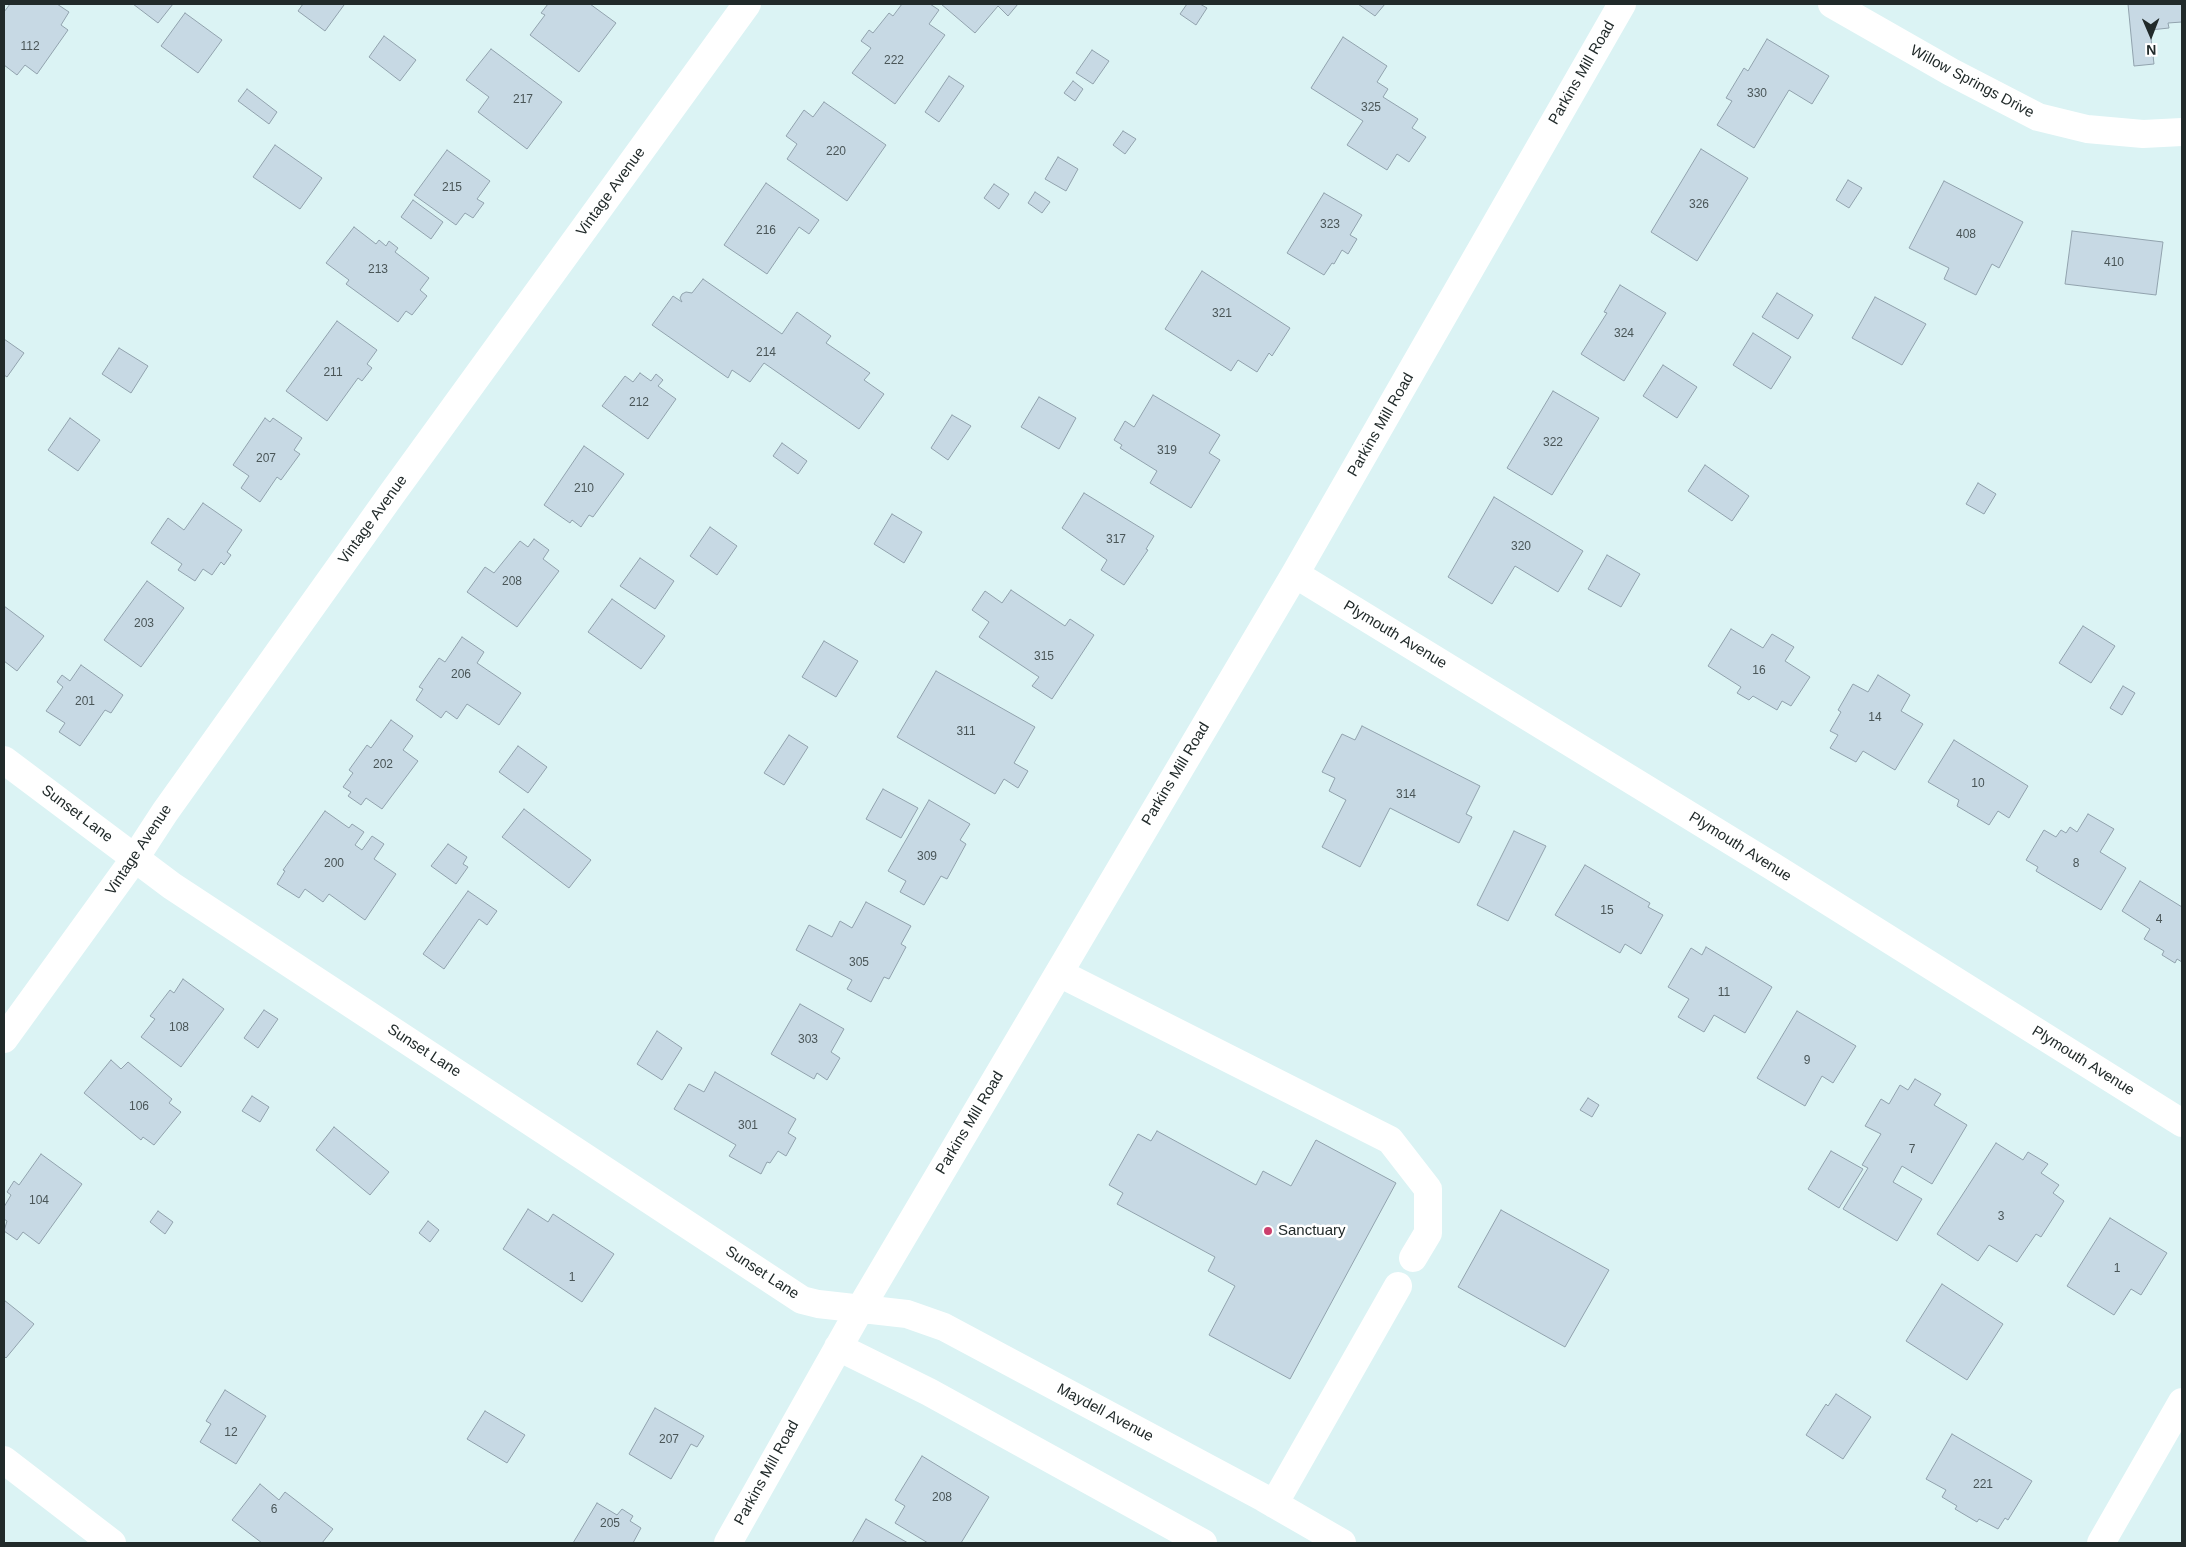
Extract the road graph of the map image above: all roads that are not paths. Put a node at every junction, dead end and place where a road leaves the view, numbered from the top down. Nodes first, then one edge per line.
1 (747, 4) edge
2 (1622, 4) edge
3 (1832, 4) edge
4 (2182, 132) edge
5 (1295, 574) junction
6 (4, 760) edge
7 (135, 858) junction
8 (1058, 973) junction
9 (4, 1039) edge
10 (2182, 1123) edge
11 (1414, 1258) dead end
12 (1398, 1286) dead end
13 (860, 1309) junction
14 (838, 1347) junction
15 (2182, 1402) edge
16 (4, 1460) edge
17 (1274, 1504) junction
18 (112, 1543) edge
19 (728, 1543) edge
20 (1203, 1543) edge
21 (1342, 1543) edge
22 (2102, 1543) edge

1 - 7 street, Vintage Avenue
2 - 5 street, Parkins Mill Road
3 - 4 street, Willow Springs Drive
5 - 8 street, Parkins Mill Road
5 - 10 street, Plymouth Avenue
6 - 7 street, Sunset Lane
7 - 9 street, Vintage Avenue
7 - 13 street, Sunset Lane
8 - 11 street
8 - 13 street, Parkins Mill Road
12 - 17 street
13 - 14 street, Parkins Mill Road
13 - 17 street, Maydell Avenue
14 - 19 street, Parkins Mill Road
14 - 20 street
15 - 22 street
16 - 18 street
17 - 21 street, Maydell Avenue

